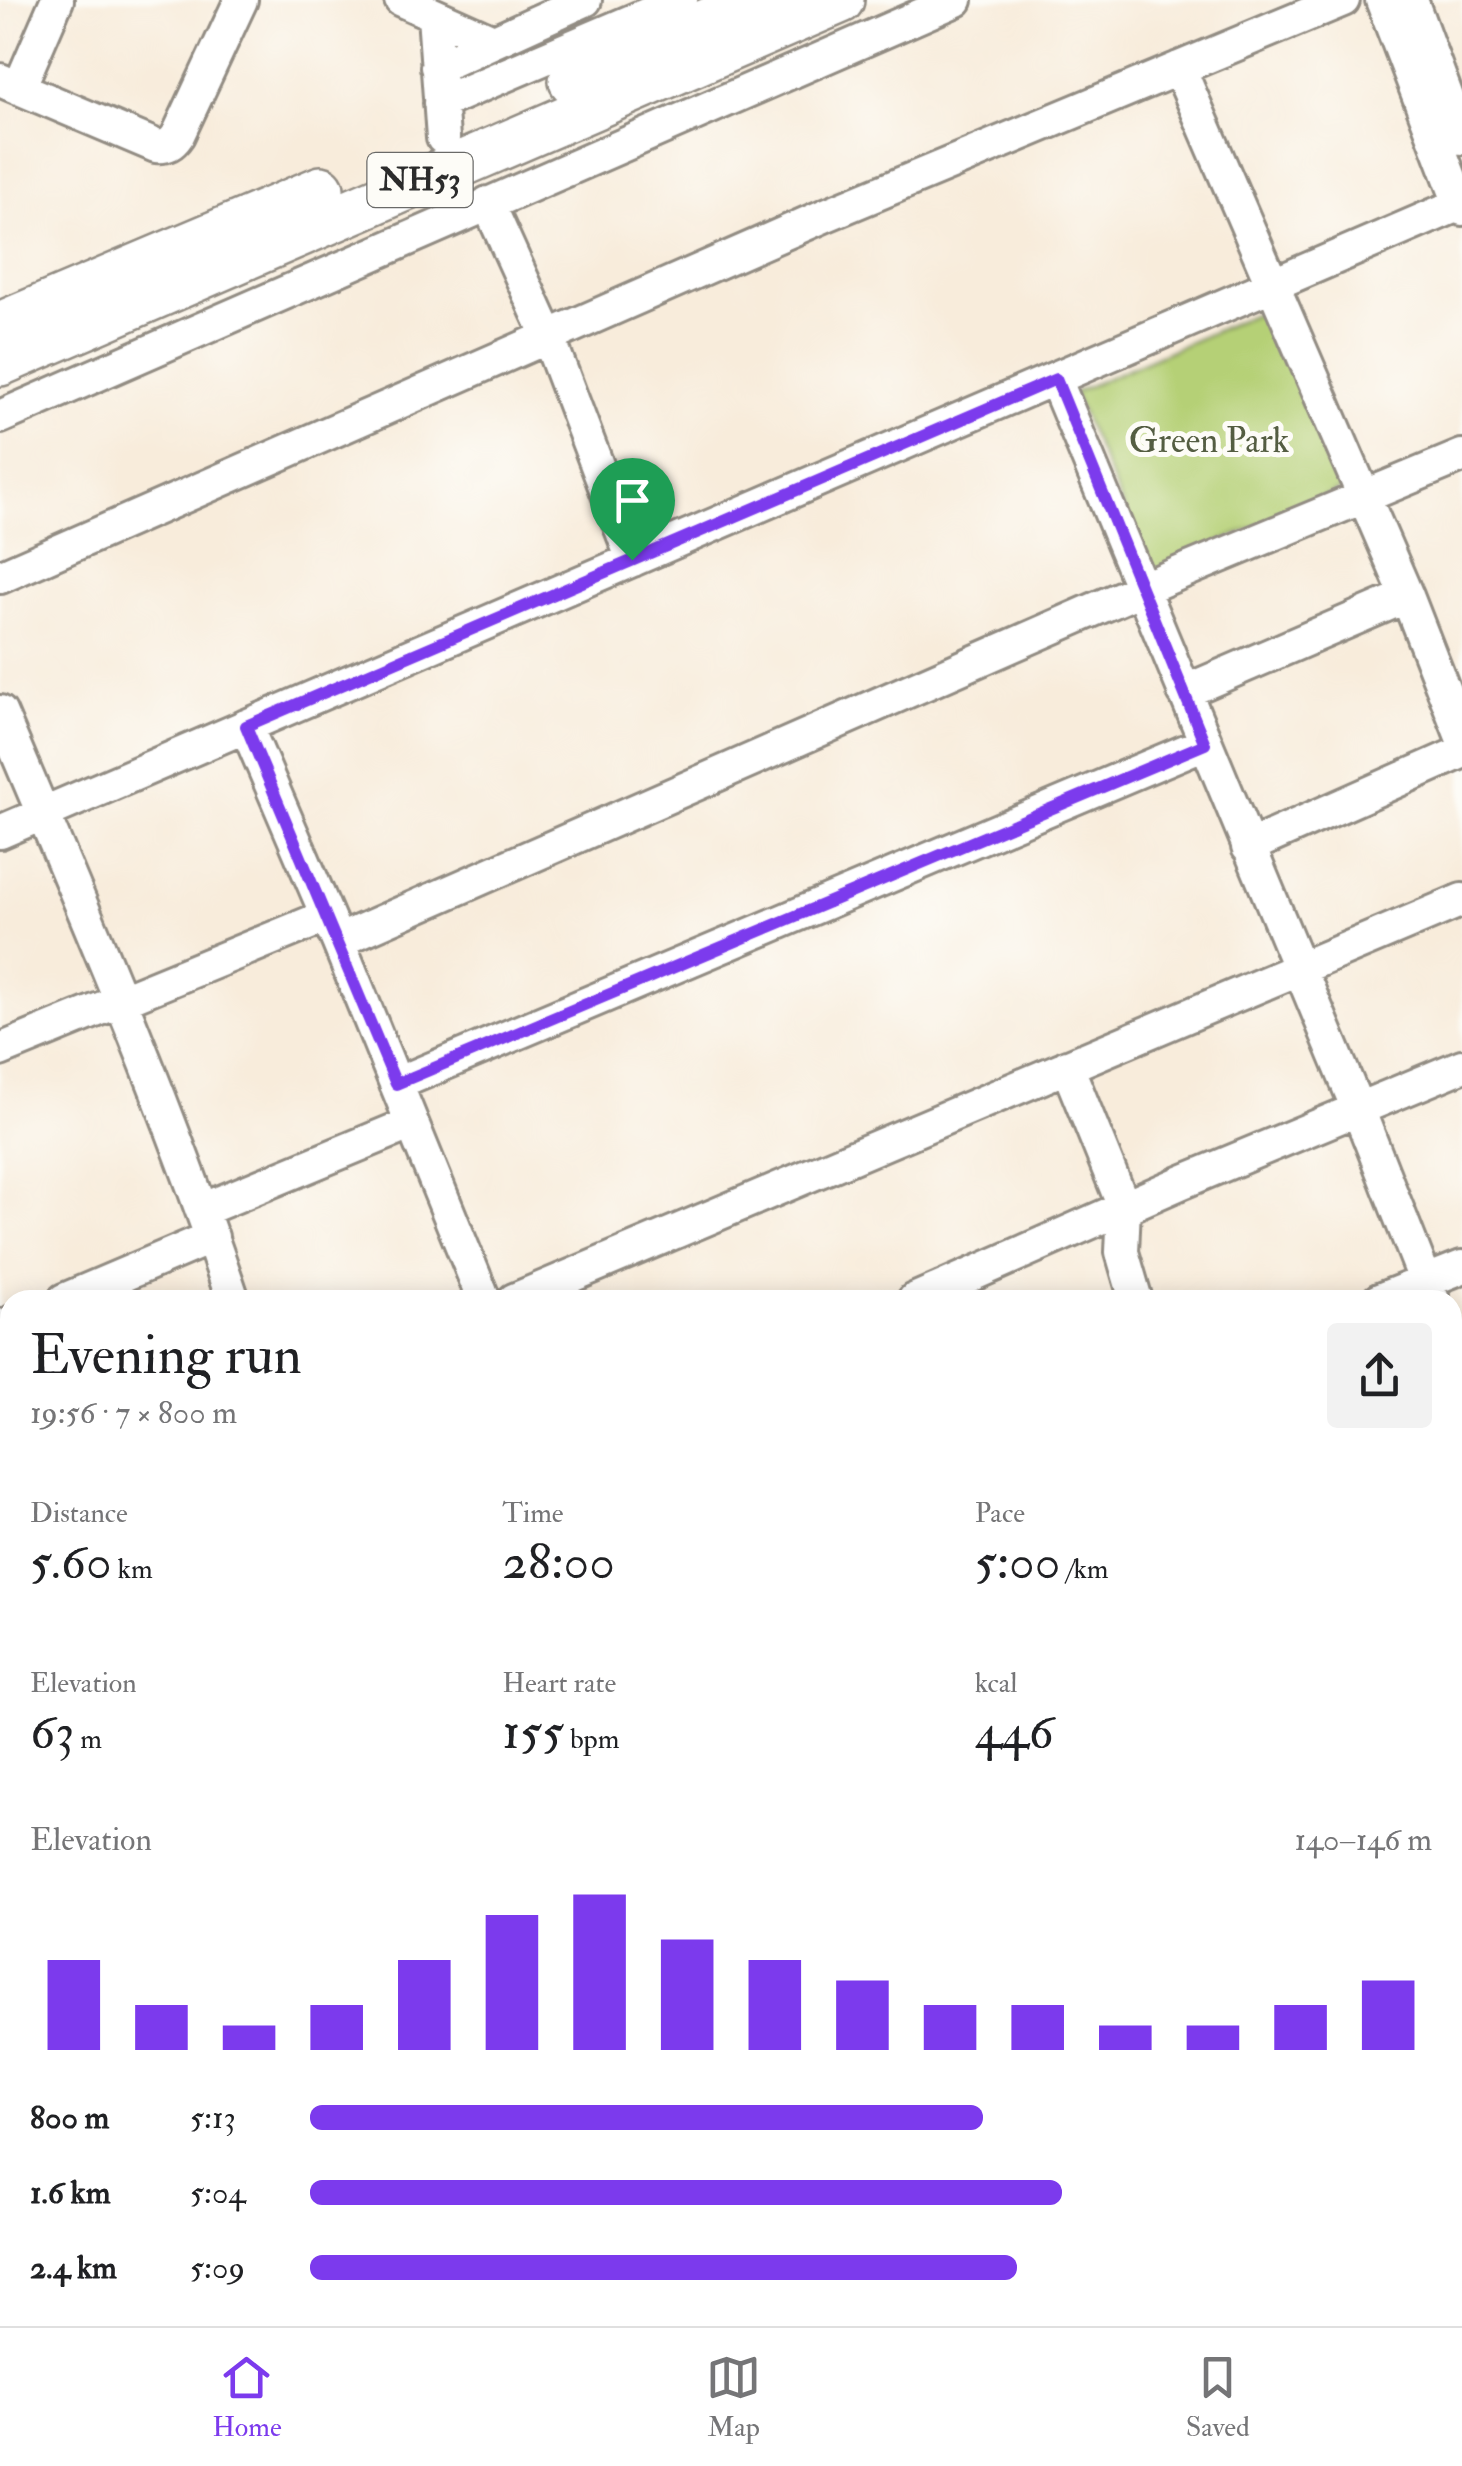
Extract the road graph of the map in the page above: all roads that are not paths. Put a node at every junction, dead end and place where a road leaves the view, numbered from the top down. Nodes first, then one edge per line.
1 (57, 0) edge
2 (241, 0) edge
3 (401, 0) edge
4 (585, 0) edge
5 (680, 0) edge
6 (757, 0) edge
7 (840, 0) edge
8 (956, 0) edge
9 (1344, 0) edge
10 (1382, 0) edge
11 (1411, 0) edge
12 (434, 16) junction
13 (492, 41) junction
14 (436, 67) junction
15 (1178, 68) junction
16 (9, 84) edge
17 (1452, 119) edge
18 (441, 120) junction
19 (488, 203) junction
20 (1461, 206) edge
21 (1272, 286) junction
22 (0, 325) edge
23 (548, 336) junction
24 (0, 363) edge
25 (1056, 379) junction
26 (0, 417) edge
27 (1462, 456) edge
28 (1362, 497) junction
29 (632, 560) junction
30 (0, 576) edge
31 (1141, 588) junction
32 (1407, 596) junction
33 (1184, 692) junction
34 (0, 712) edge
35 (246, 726) junction
36 (1462, 737) edge
37 (1205, 744) junction
38 (1462, 752) edge
39 (43, 812) junction
40 (0, 832) edge
41 (1248, 848) junction
42 (1462, 900) edge
43 (333, 929) junction
44 (1299, 968) junction
45 (120, 1000) junction
46 (0, 1050) edge
47 (1067, 1066) junction
48 (1462, 1066) edge
49 (396, 1084) junction
50 (1358, 1109) junction
51 (412, 1123) junction
52 (1124, 1207) junction
53 (207, 1224) junction
54 (1462, 1267) edge
55 (83, 1290) edge
56 (230, 1290) edge
57 (480, 1290) edge
58 (538, 1290) edge
59 (937, 1290) edge
60 (1133, 1290) edge
61 (1430, 1290) edge
62 (1431, 1290) edge

1 - 16 street
2 - 16 street
3 - 12 street
4 - 13 street
5 - 18 street
6 - 18 highway, NH53
7 - 24 highway, NH53
8 - 19 street
9 - 15 street
10 - 17 street
11 - 17 street
12 - 13 street
12 - 14 street
13 - 14 street
14 - 18 street
15 - 21 street
15 - 23 street
17 - 20 street
18 - 22 highway, NH53
19 - 23 street
19 - 26 street
20 - 21 street
21 - 25 street
21 - 28 street
23 - 29 street
23 - 30 street
25 - 29 street
25 - 31 street
27 - 28 street
28 - 31 street
28 - 32 street
29 - 35 street
31 - 33 street
31 - 43 street
32 - 33 street
32 - 36 street
33 - 37 street
34 - 39 street
35 - 39 street
35 - 43 street
37 - 41 street
37 - 49 street
38 - 41 street
39 - 40 street
39 - 45 street
41 - 44 street
42 - 44 street
43 - 45 street
43 - 49 street
44 - 47 street
44 - 50 street
45 - 46 street
45 - 53 street
47 - 52 street
47 - 58 street
48 - 50 street
49 - 51 street
50 - 52 street
50 - 61 street
51 - 53 street
51 - 57 street
52 - 59 street
52 - 60 street
53 - 55 street
53 - 56 street
54 - 62 street

